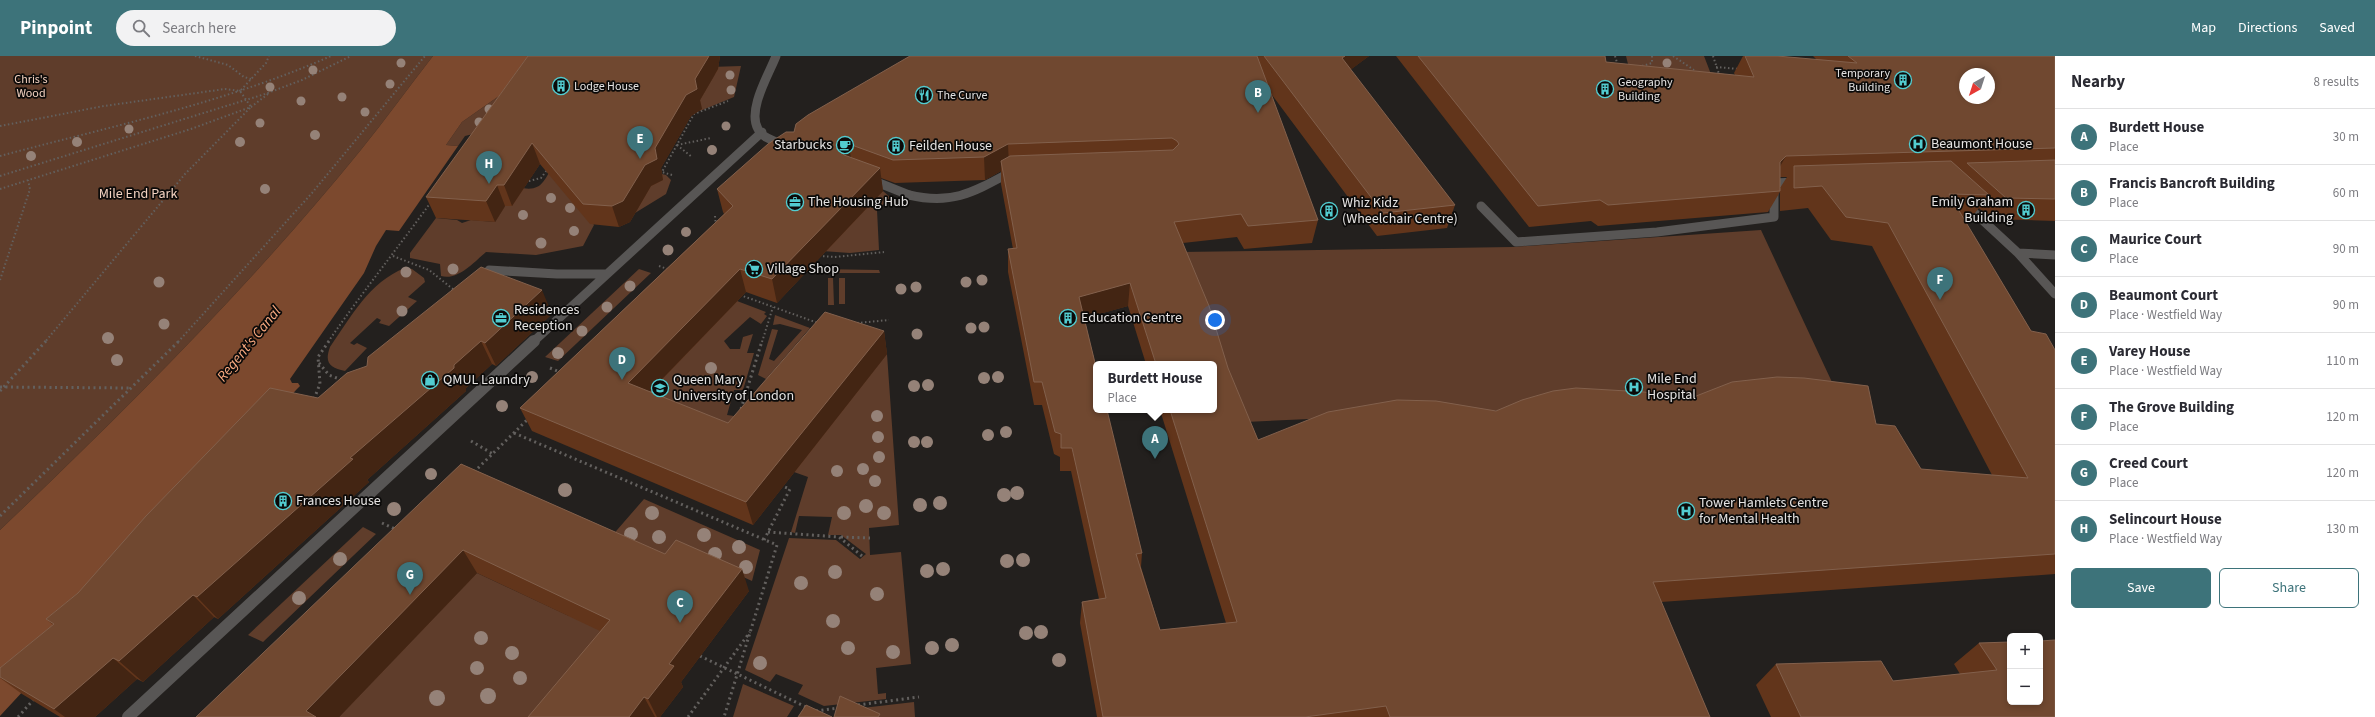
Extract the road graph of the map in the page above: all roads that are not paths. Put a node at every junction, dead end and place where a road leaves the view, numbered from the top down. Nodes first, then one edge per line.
1 (776, 56) edge
2 (762, 132) junction
3 (795, 150) edge
4 (1022, 172) edge
5 (857, 174) edge
6 (1805, 182) edge
7 (1954, 194) edge
8 (1481, 206) dead end
9 (2018, 253) junction
10 (2055, 255) edge
11 (489, 270) edge
12 (606, 274) junction
13 (2055, 294) edge
14 (128, 717) edge

1 - 2 street
2 - 3 street
2 - 12 street
4 - 5 street
6 - 8 street
7 - 9 street
9 - 10 street
9 - 13 street
11 - 12 street
12 - 14 street

